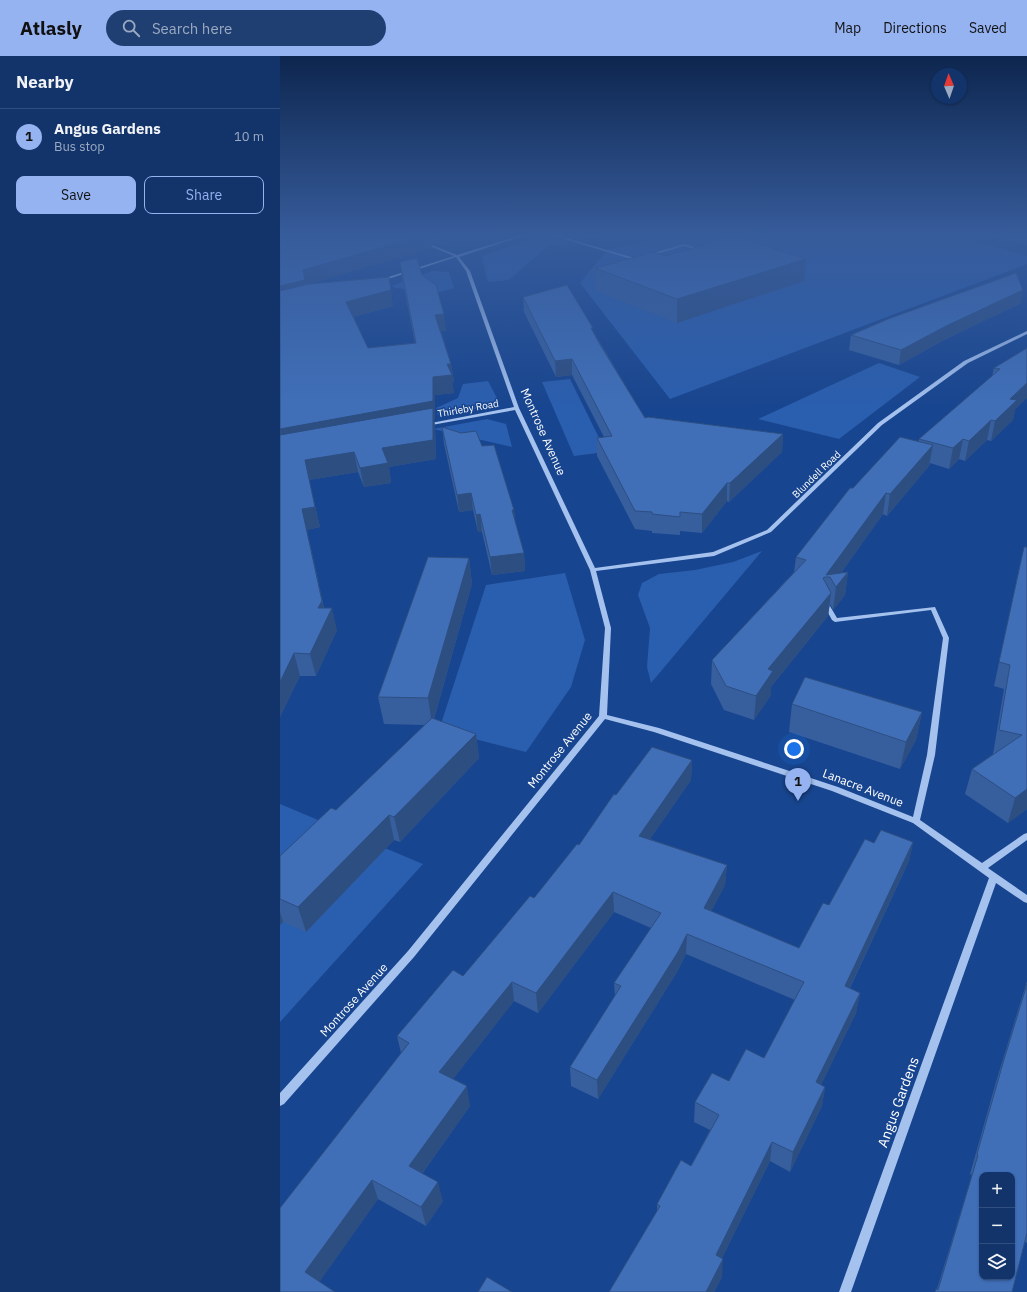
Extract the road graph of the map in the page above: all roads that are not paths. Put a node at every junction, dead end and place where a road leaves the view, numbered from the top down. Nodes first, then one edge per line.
1 (475, 292) edge
2 (1027, 332) edge
3 (517, 408) junction
4 (418, 426) edge
5 (593, 570) junction
6 (824, 602) edge
7 (603, 716) junction
8 (916, 821) junction
9 (1027, 836) edge
10 (981, 868) junction
11 (994, 877) junction
12 (1027, 900) edge
13 (280, 1101) edge
14 (845, 1292) edge

1 - 3 street, Montrose Avenue
2 - 5 street, Blundell Road
3 - 4 street, Thirleby Road
3 - 5 street, Montrose Avenue
5 - 7 street, Montrose Avenue
6 - 8 street
7 - 8 street, Lanacre Avenue
7 - 13 street, Montrose Avenue
8 - 10 street, Lanacre Avenue
9 - 10 street
10 - 11 street, Lanacre Avenue
11 - 12 street, Lanacre Avenue
11 - 14 street, Angus Gardens

